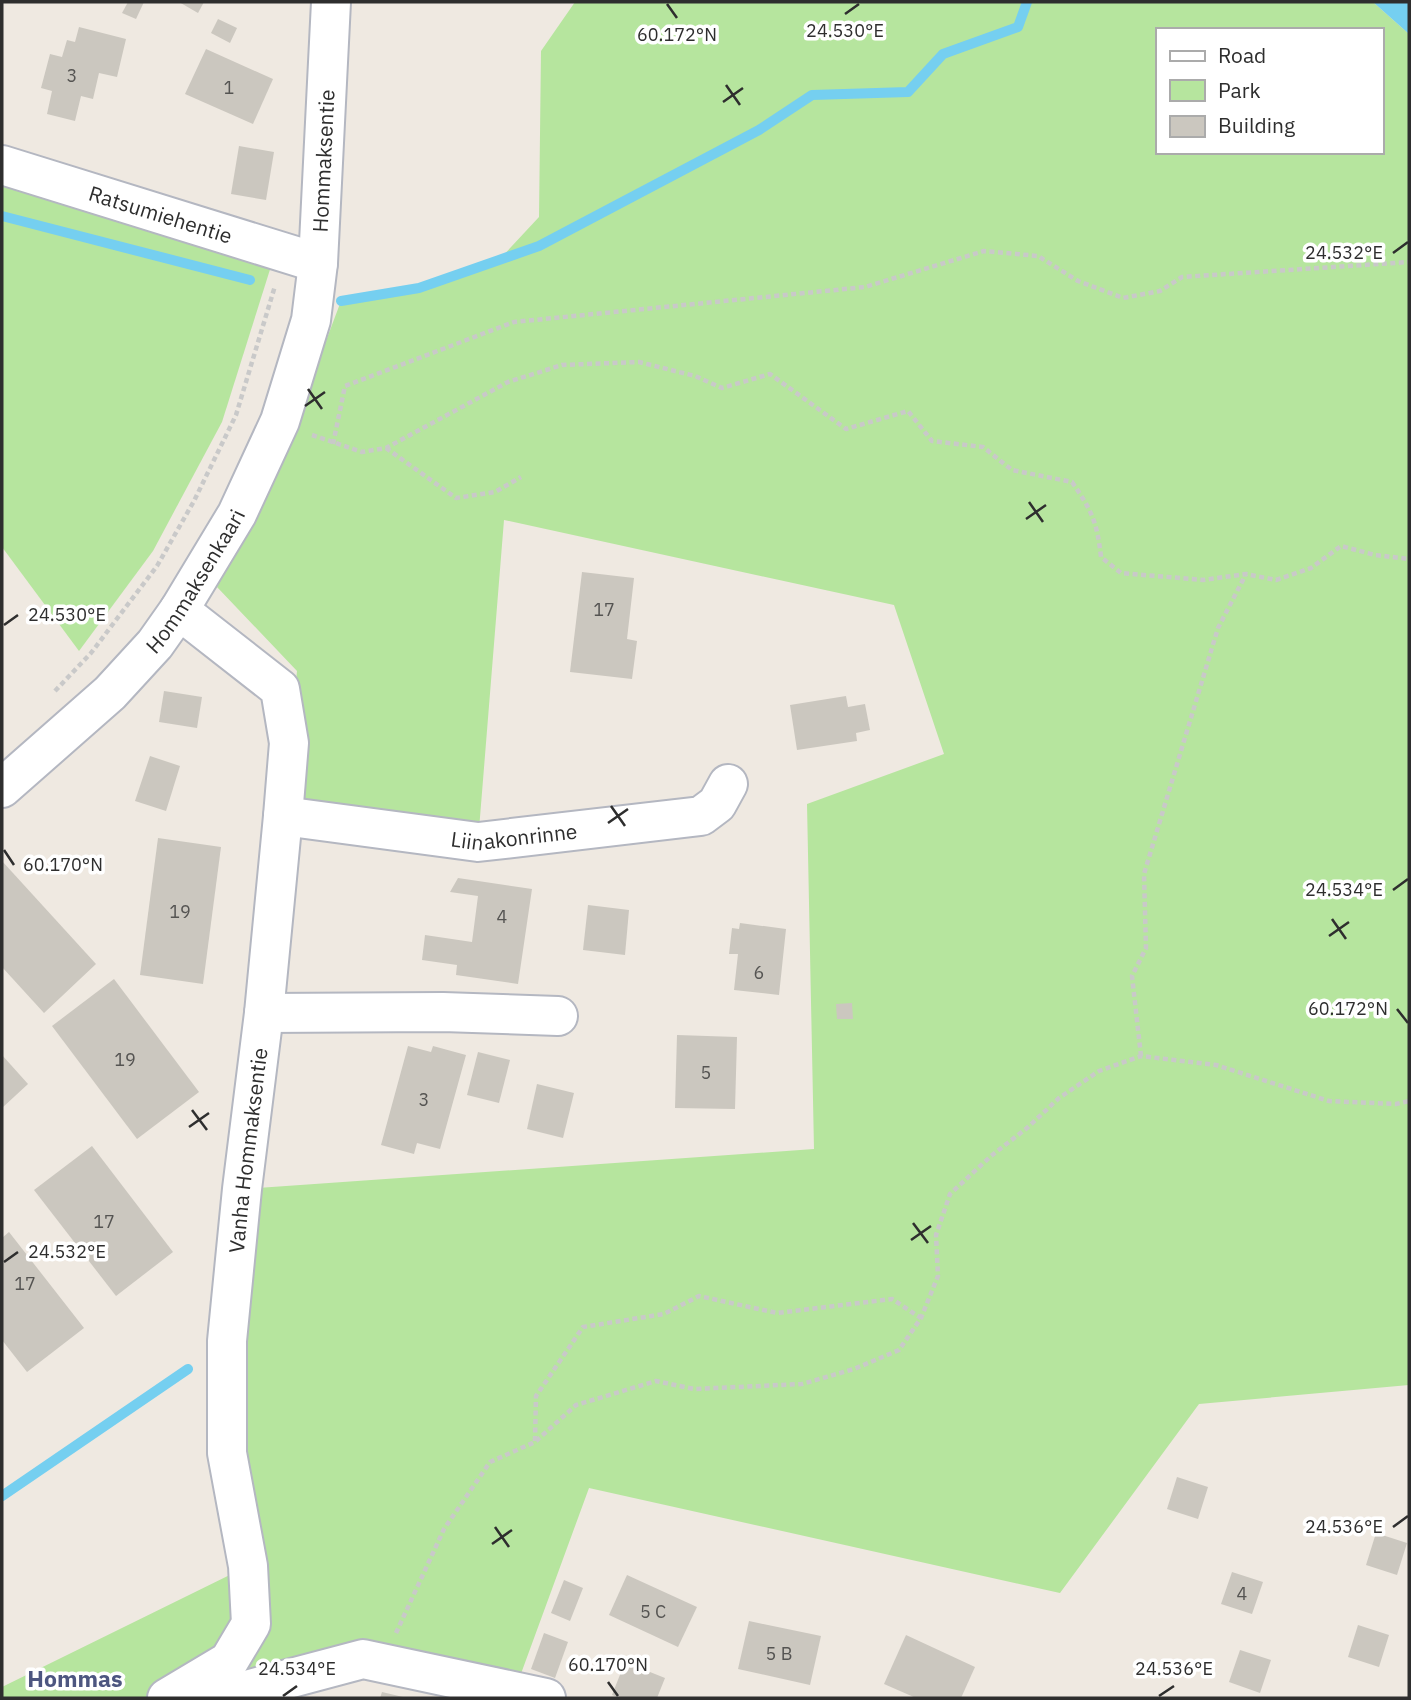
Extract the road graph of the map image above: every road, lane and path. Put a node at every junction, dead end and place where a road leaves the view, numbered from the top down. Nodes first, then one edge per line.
1 (331, 2) edge
2 (2, 165) edge
3 (302, 258) junction
4 (1409, 262) edge
5 (311, 320) joint
6 (280, 421) junction
7 (333, 444) junction
8 (386, 448) junction
9 (521, 477) dead end
10 (1409, 559) edge
11 (1246, 574) junction
12 (179, 610) junction
13 (47, 700) dead end
14 (728, 784) dead end
15 (2, 788) edge
16 (283, 816) junction
17 (264, 1013) junction
18 (558, 1016) dead end
19 (1141, 1056) junction
20 (1409, 1101) edge
21 (921, 1318) junction
22 (535, 1441) junction
23 (382, 1663) junction
24 (175, 1694) edge
25 (546, 1698) edge

1 - 3 street, Hommaksentie
2 - 3 street, Ratsumiehentie
3 - 5 street, Hommaksentie
3 - 13 path
4 - 7 path
5 - 6 street, Hommaksenkaari
6 - 7 path
6 - 12 street, Hommaksenkaari
7 - 8 path
8 - 9 path
8 - 11 path
10 - 11 path
11 - 19 path
12 - 15 street, Hommaksenkaari
12 - 16 street, Vanha Hommaksentie
14 - 16 street, Liinakonrinne
16 - 17 street, Vanha Hommaksentie
17 - 18 street
17 - 24 street, Vanha Hommaksentie
19 - 20 path
19 - 21 path
21 - 22 path
21 - 22 path
22 - 23 path
23 - 24 street
23 - 25 street

